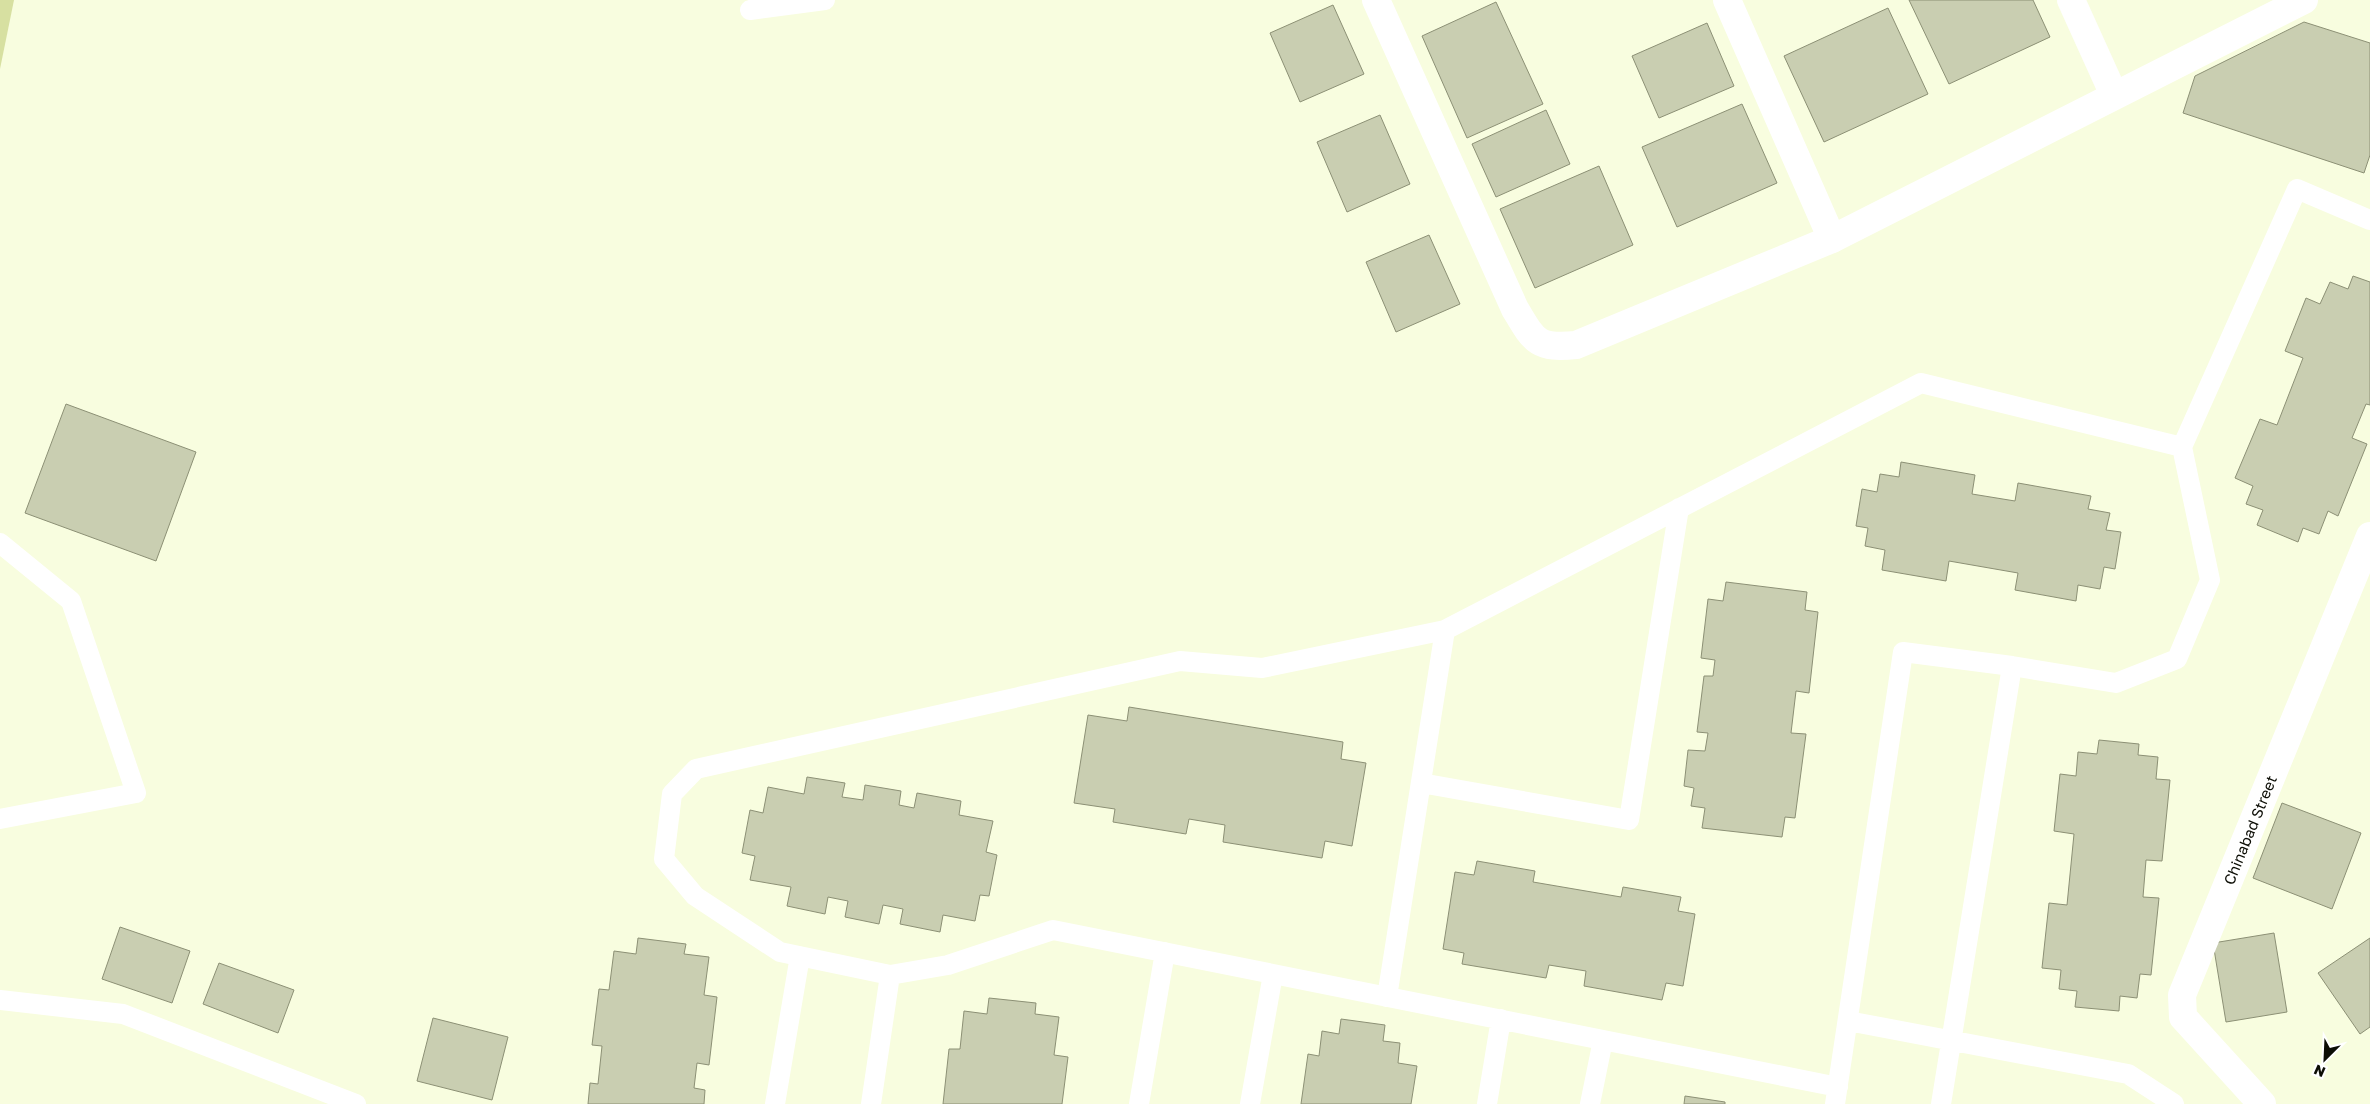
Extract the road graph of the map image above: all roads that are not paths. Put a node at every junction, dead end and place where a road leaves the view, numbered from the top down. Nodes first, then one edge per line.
1 (825, 0) edge
2 (1376, 0) edge
3 (1727, 0) edge
4 (2071, 0) edge
5 (2304, 0) edge
6 (750, 10) dead end
7 (2114, 95) junction
8 (2370, 220) edge
9 (1832, 239) junction
10 (2182, 447) junction
11 (1679, 508) junction
12 (2370, 536) edge
13 (0, 543) edge
14 (1445, 630) junction
15 (2012, 666) junction
16 (1421, 783) junction
17 (0, 819) edge
18 (1165, 952) junction
19 (800, 956) junction
20 (1273, 974) junction
21 (890, 975) junction
22 (1386, 997) junction
23 (0, 1000) edge
24 (1501, 1019) junction
25 (1848, 1021) junction
26 (1603, 1040) junction
27 (1952, 1040) junction
28 (1837, 1096) edge
29 (356, 1104) edge
30 (775, 1104) edge
31 (871, 1104) edge
32 (1139, 1104) edge
33 (1250, 1104) edge
34 (1487, 1104) edge
35 (1590, 1104) edge
36 (1941, 1104) edge
37 (2174, 1104) edge
38 (2262, 1104) edge

1 - 6 lane
2 - 9 street
3 - 9 street
4 - 7 street
5 - 7 street
7 - 9 street
8 - 10 lane
10 - 11 lane
10 - 15 lane
11 - 14 lane
11 - 16 lane
12 - 38 street, Chinabad Street
13 - 17 lane
14 - 16 lane
14 - 19 lane
15 - 25 lane
15 - 27 lane
16 - 22 lane
18 - 20 lane
18 - 21 lane
18 - 32 lane
19 - 21 lane
19 - 30 lane
20 - 22 lane
20 - 33 lane
21 - 31 lane
22 - 24 lane
23 - 29 lane
24 - 26 lane
24 - 34 lane
25 - 27 lane
25 - 28 lane
26 - 28 lane
26 - 35 lane
27 - 36 lane
27 - 37 lane

